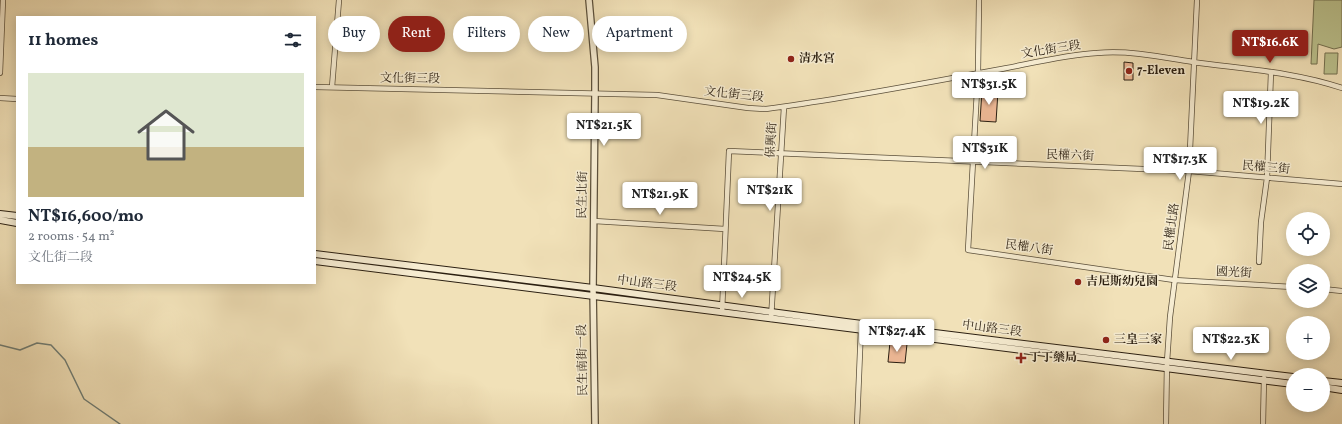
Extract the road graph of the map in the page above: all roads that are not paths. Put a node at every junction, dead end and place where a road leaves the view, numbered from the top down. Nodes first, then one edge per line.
1 (3, 0) edge
2 (338, 0) edge
3 (589, 0) edge
4 (979, 0) edge
5 (1196, 0) edge
6 (1194, 62) junction
7 (1271, 72) junction
8 (0, 73) edge
9 (978, 73) junction
10 (316, 87) edge
11 (332, 87) junction
12 (1342, 88) edge
13 (595, 94) junction
14 (0, 98) edge
15 (16, 99) edge
16 (784, 107) junction
17 (782, 154) junction
18 (973, 162) junction
19 (1189, 171) junction
20 (1267, 178) junction
21 (1342, 184) edge
22 (0, 214) edge
23 (16, 216) edge
24 (0, 220) edge
25 (594, 221) junction
26 (16, 222) edge
27 (726, 229) junction
28 (316, 254) edge
29 (316, 261) edge
30 (1259, 262) dead end
31 (1174, 280) junction
32 (1286, 287) edge
33 (593, 288) junction
34 (1330, 290) edge
35 (1342, 291) edge
36 (593, 296) junction
37 (722, 305) junction
38 (722, 312) junction
39 (771, 312) junction
40 (771, 319) junction
41 (861, 324) junction
42 (861, 331) junction
43 (1166, 362) junction
44 (1166, 368) junction
45 (1264, 377) junction
46 (1286, 378) edge
47 (1286, 382) edge
48 (1330, 382) edge
49 (1342, 383) edge
50 (1330, 388) edge
51 (1342, 390) edge
52 (595, 424) edge
53 (857, 424) edge
54 (1166, 424) edge
55 (1263, 424) edge

1 - 8 street
2 - 11 street
3 - 13 street, 民生北街
4 - 9 street
5 - 6 street, 民權北路
6 - 7 street, 文化街三段
6 - 9 street, 文化街三段
6 - 19 street, 民權北路
7 - 12 street, 文化街三段
7 - 20 street
9 - 16 street, 文化街三段
9 - 18 street
10 - 11 street, 文化街三段
11 - 13 street, 文化街三段
13 - 16 street, 文化街三段
13 - 25 street, 民生北街
14 - 15 street
16 - 17 street, 保興街
17 - 18 street, 民權六街
17 - 27 street, 民權六街
17 - 39 street, 保興街
18 - 19 street, 民權六街
18 - 31 street, 民權八街
19 - 20 street, 民權三街
19 - 31 street, 民權北路
20 - 21 street, 民權三街
20 - 30 street
22 - 23 main road
24 - 26 main road
25 - 27 street
25 - 33 street, 民生北街
27 - 37 street
28 - 33 main road, 中山路三段
29 - 36 main road, 中山路三段
31 - 32 street, 國光街
31 - 43 street, 民權北路
33 - 36 street, 民生北街
33 - 37 main road, 中山路三段
34 - 35 street
36 - 38 main road, 中山路三段
36 - 52 street, 民生南街一段
37 - 38 street
37 - 39 main road, 中山路三段
38 - 40 main road, 中山路三段
39 - 40 street, 保興街
39 - 41 main road, 中山路三段
40 - 42 main road, 中山路三段
41 - 42 street
41 - 43 main road, 中山路三段
42 - 44 main road, 中山路三段
42 - 53 street
43 - 44 street, 民權北路
43 - 45 main road, 中山路三段
44 - 45 main road, 中山路三段
44 - 54 street, 民權北路
45 - 46 main road
45 - 47 main road
45 - 55 street
48 - 49 main road
50 - 51 main road

